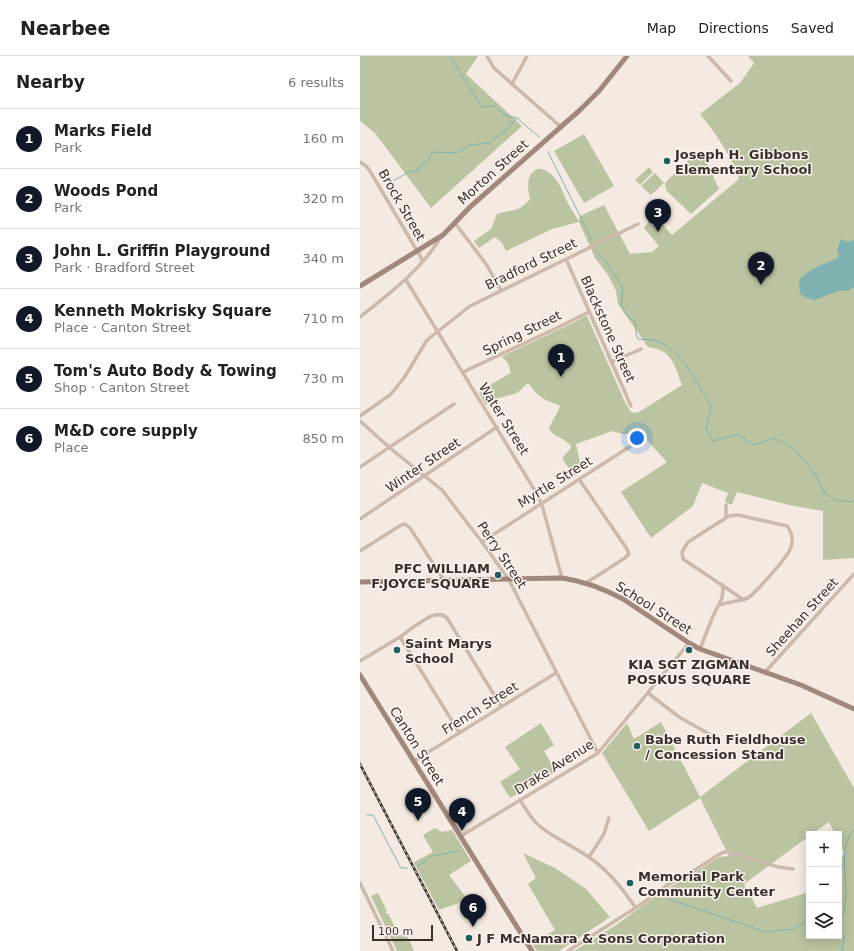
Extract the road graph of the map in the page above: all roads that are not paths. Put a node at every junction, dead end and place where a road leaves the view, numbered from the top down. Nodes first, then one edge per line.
1 (487, 56) edge
2 (527, 56) edge
3 (627, 56) edge
4 (708, 56) edge
5 (731, 81) dead end
6 (512, 84) junction
7 (561, 127) junction
8 (360, 162) edge
9 (455, 223) junction
10 (638, 224) dead end
11 (443, 235) junction
12 (417, 251) junction
13 (566, 259) junction
14 (424, 261) junction
15 (406, 280) junction
16 (360, 286) edge
17 (501, 290) junction
18 (589, 312) junction
19 (360, 317) edge
20 (438, 331) junction
21 (641, 349) dead end
22 (611, 362) junction
23 (463, 372) junction
24 (454, 404) dead end
25 (631, 406) dead end
26 (360, 416) edge
27 (360, 421) edge
28 (497, 427) junction
29 (640, 440) dead end
30 (390, 448) junction
31 (360, 467) edge
32 (424, 476) junction
33 (579, 479) junction
34 (541, 502) junction
35 (726, 505) dead end
36 (726, 517) junction
37 (360, 519) edge
38 (482, 542) junction
39 (360, 550) edge
40 (854, 574) edge
41 (562, 578) junction
42 (509, 580) junction
43 (444, 581) junction
44 (360, 582) edge
45 (586, 583) junction
46 (721, 584) junction
47 (744, 600) junction
48 (719, 605) junction
49 (400, 637) junction
50 (689, 643) junction
51 (700, 649) junction
52 (360, 661) edge
53 (556, 672) junction
54 (766, 673) junction
55 (360, 675) edge
56 (648, 693) junction
57 (501, 706) junction
58 (854, 709) edge
59 (459, 732) junction
60 (718, 739) dead end
61 (598, 753) junction
62 (414, 761) junction
63 (520, 800) junction
64 (609, 818) dead end
65 (461, 836) junction
66 (589, 856) junction
67 (793, 868) dead end
68 (360, 883) edge
69 (635, 908) junction
70 (393, 951) edge
71 (532, 951) edge
72 (568, 951) edge

1 - 6 street
2 - 6 street
3 - 7 street, Morton Street
4 - 5 street
6 - 7 street
7 - 9 street, Morton Street
8 - 12 street, Brock Street
9 - 11 street, Morton Street
9 - 17 street
10 - 13 street, Bradford Street
11 - 12 street, Morton Street
11 - 14 street
12 - 14 street, Brock Street
12 - 16 street, Morton Street
13 - 17 street, Bradford Street
13 - 18 street, Blackstone Street
14 - 15 street
15 - 19 street
15 - 20 street, Water Street
17 - 20 street, Bradford Street
18 - 22 street, Blackstone Street
18 - 23 street, Spring Street
20 - 23 street, Water Street
20 - 26 street, Bradford Street
21 - 22 street
22 - 25 street, Blackstone Street
23 - 28 street, Water Street
24 - 30 street
27 - 30 street, Perry Street
28 - 32 street, Winter Street
28 - 34 street, Water Street
29 - 33 street, Myrtle Street
30 - 31 street
30 - 32 street, Perry Street
32 - 37 street, Winter Street
32 - 38 street, Perry Street
33 - 34 street, Myrtle Street
33 - 45 street
34 - 38 street, Myrtle Street
34 - 41 street, Water Street
35 - 36 street
36 - 46 street
36 - 47 street
38 - 42 street, Perry Street
39 - 43 street
40 - 54 street, Sheehan Street
41 - 42 street, School Street
41 - 45 street, School Street
42 - 43 street, School Street
42 - 53 street, Perry Street
43 - 44 street, School Street
45 - 50 street, School Street
46 - 47 street
46 - 48 street
47 - 48 street
48 - 51 street
49 - 52 street
49 - 57 street
49 - 59 street
50 - 51 street, School Street
50 - 56 street, Drake Avenue
51 - 54 street, School Street
53 - 57 street, French Street
53 - 61 street, Perry Street
54 - 58 street, School Street
55 - 62 street, Canton Street
56 - 60 street
56 - 61 street, Drake Avenue
57 - 59 street, French Street
59 - 62 street, French Street
61 - 63 street, Drake Avenue
62 - 65 street, Canton Street
63 - 65 street, Drake Avenue
63 - 66 street
64 - 66 street
65 - 71 street, Canton Street
66 - 69 street
67 - 69 street
68 - 70 street
69 - 72 street

